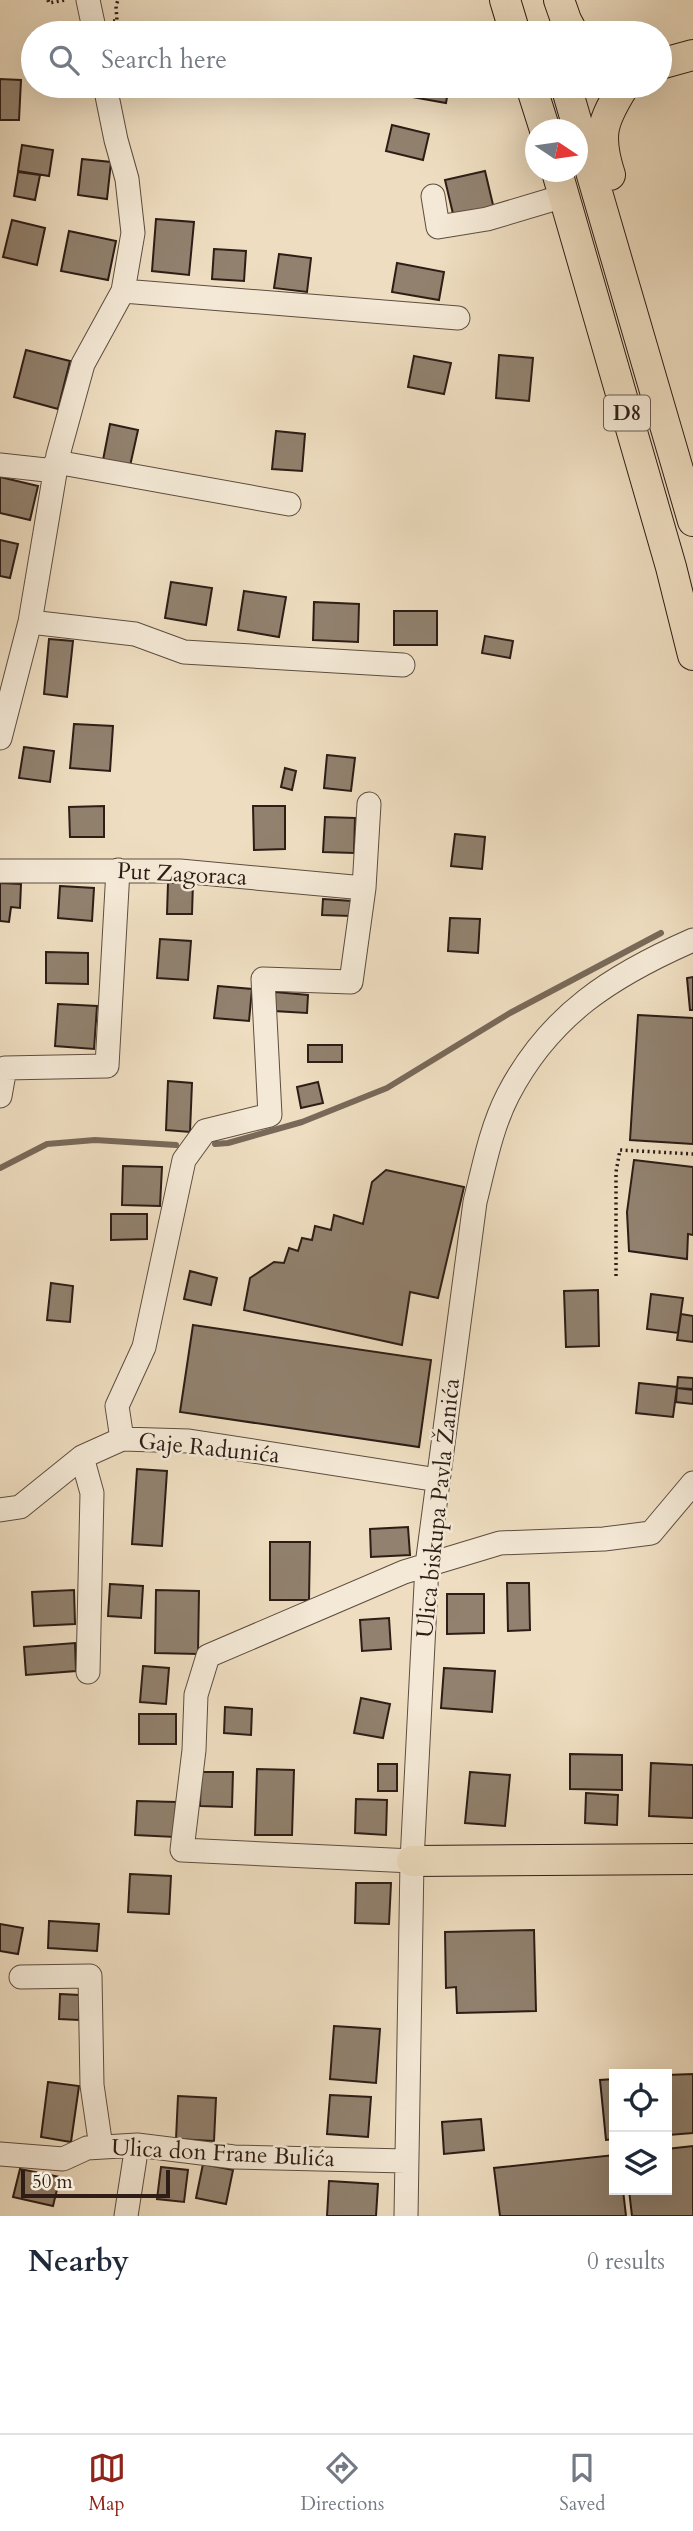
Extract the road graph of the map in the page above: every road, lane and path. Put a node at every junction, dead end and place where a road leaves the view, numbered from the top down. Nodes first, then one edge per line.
1 (48, 0) edge
2 (65, 0) edge
3 (88, 0) edge
4 (505, 0) edge
5 (540, 0) edge
6 (559, 0) edge
7 (92, 21) edge
8 (511, 21) edge
9 (546, 21) edge
10 (567, 21) edge
11 (693, 55) edge
12 (672, 61) edge
13 (107, 98) edge
14 (535, 98) edge
15 (570, 98) edge
16 (616, 98) edge
17 (542, 119) edge
18 (561, 184) edge
19 (433, 196) dead end
20 (617, 259) junction
21 (124, 291) junction
22 (458, 318) dead end
23 (0, 465) edge
24 (56, 466) junction
25 (289, 504) dead end
26 (693, 521) edge
27 (30, 622) junction
28 (693, 655) edge
29 (403, 665) dead end
30 (0, 738) edge
31 (369, 804) dead end
32 (118, 870) junction
33 (0, 872) edge
34 (364, 888) junction
35 (693, 940) edge
36 (0, 1096) edge
37 (693, 1154) edge
38 (616, 1276) dead end
39 (122, 1439) junction
40 (82, 1457) junction
41 (438, 1480) junction
42 (693, 1483) edge
43 (0, 1510) edge
44 (427, 1564) junction
45 (88, 1672) dead end
46 (693, 1859) edge
47 (412, 1861) junction
48 (22, 1977) dead end
49 (137, 2145) junction
50 (101, 2147) junction
51 (0, 2154) edge
52 (406, 2161) junction
53 (126, 2216) edge
54 (406, 2216) edge

1 - 2 path
3 - 7 street
4 - 8 main road
5 - 9 main road
6 - 10 main road
11 - 12 main road
13 - 21 street
14 - 17 main road
15 - 20 main road, D8
16 - 20 main road
18 - 19 street
18 - 28 main road, D8
20 - 26 main road, D8
21 - 22 street
21 - 24 street
23 - 24 street
24 - 25 street
24 - 27 street
27 - 29 street
27 - 30 street
31 - 34 street
32 - 33 street, Put Zagoraca
32 - 34 street, Put Zagoraca
32 - 36 street
34 - 39 street
35 - 41 street, Ulica biskupa Pavla Žanića
37 - 38 path
39 - 40 street, Gaje Radunića
39 - 41 street, Gaje Radunića
40 - 43 street, Gaje Radunića
40 - 45 street
41 - 44 street, Ulica biskupa Pavla Žanića
42 - 44 street
44 - 47 street, Ulica biskupa Pavla Žanića
44 - 47 street
46 - 47 main road
47 - 52 street, Ulica biskupa Pavla Žanića
48 - 50 street
49 - 50 street, Ulica don Frane Bulića
49 - 52 street, Ulica don Frane Bulića
49 - 53 street
50 - 51 street, Ulica don Frane Bulića
52 - 54 street, Ulica biskupa Pavla Žanića

